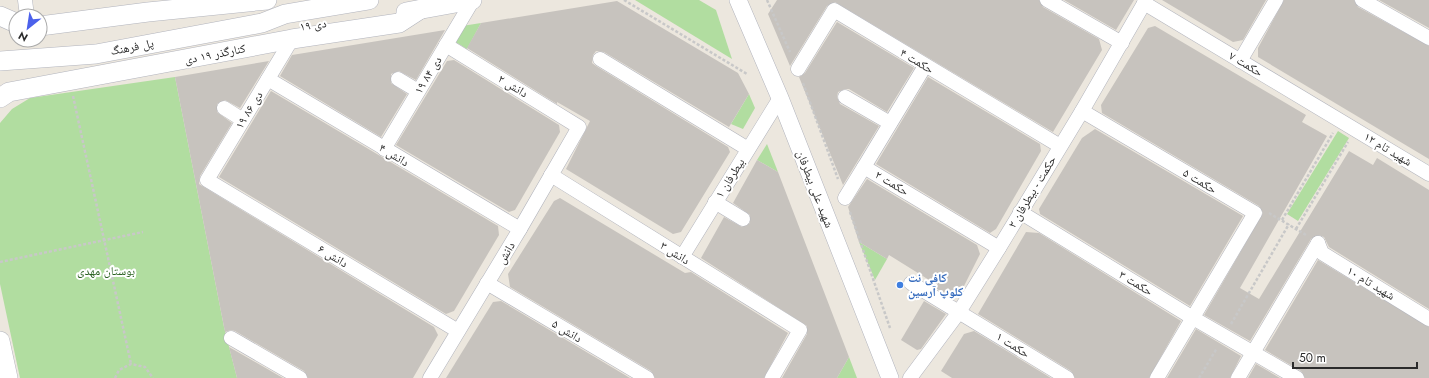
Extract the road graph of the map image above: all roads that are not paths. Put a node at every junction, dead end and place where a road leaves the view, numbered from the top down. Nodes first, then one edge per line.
1 (267, 0) edge
2 (369, 0) edge
3 (473, 0) edge
4 (738, 0) edge
5 (1047, 0) edge
6 (1276, 0) edge
7 (1362, 0) edge
8 (1145, 2) edge
9 (147, 6) edge
10 (419, 10) junction
11 (262, 23) junction
12 (48, 25) edge
13 (1429, 38) edge
14 (292, 39) junction
15 (1122, 43) junction
16 (446, 45) junction
17 (600, 58) dead end
18 (0, 61) edge
19 (1240, 61) junction
20 (925, 66) junction
21 (798, 69) dead end
22 (268, 79) junction
23 (398, 79) dead end
24 (418, 91) junction
25 (3, 97) edge
26 (845, 97) dead end
27 (780, 98) junction
28 (224, 108) dead end
29 (1082, 111) junction
30 (243, 120) junction
31 (890, 123) junction
32 (1348, 125) joint
33 (579, 126) joint
34 (1060, 146) junction
35 (384, 149) junction
36 (748, 149) junction
37 (864, 167) junction
38 (1429, 174) edge
39 (551, 176) junction
40 (207, 180) joint
41 (845, 198) dead end
42 (715, 202) junction
43 (1020, 212) junction
44 (743, 219) dead end
45 (520, 230) junction
46 (999, 248) junction
47 (682, 257) junction
48 (911, 283) dead end
49 (488, 284) junction
50 (959, 312) junction
51 (1193, 318) junction
52 (1429, 318) edge
53 (458, 331) junction
54 (231, 338) dead end
55 (0, 341) edge
56 (1254, 352) junction
57 (777, 376) edge
58 (8, 378) edge
59 (300, 378) edge
60 (430, 378) edge
61 (647, 378) edge
62 (890, 378) edge
63 (910, 378) edge
64 (1067, 378) edge
65 (1157, 378) edge
66 (1238, 378) edge
67 (1297, 378) edge

1 - 9 main road
2 - 11 main road, ۱۹ دی
3 - 10 main road, ۱۹ دی
3 - 16 street, ۱۹ دی ۸۴
4 - 27 street, شهید علی بیطرفان
5 - 15 street
6 - 19 street
7 - 13 street
8 - 15 street, حکمت - بیطرفان ۲
8 - 19 street, حکمت ۷
9 - 12 main road
10 - 11 main road, ۱۹ دی
10 - 14 main road, کنارگذر ۱۹ دی
11 - 18 main road, پل فرهنگ
14 - 22 street, ۱۹ دی ۸۶
14 - 25 main road, کنارگذر ۱۹ دی
15 - 29 street, حکمت - بیطرفان ۲
16 - 24 street, ۱۹ دی ۸۴
16 - 33 street, ۲ دانش
17 - 36 street
19 - 32 street, حکمت ۷
20 - 21 street, حکمت ۴
20 - 31 street, حکمت ۲
20 - 34 street, حکمت ۴
22 - 30 street, ۱۹ دی ۸۶
22 - 35 street, دانش ۴
23 - 24 street
24 - 35 street, ۱۹ دی ۸۴
26 - 31 street
27 - 36 street, بیطرفان ۱
27 - 62 street, شهید علی بیطرفان
28 - 30 street
29 - 34 street, حکمت - بیطرفان ۲
29 - 51 street, حکمت ۵
30 - 40 street, ۱۹ دی ۸۶
31 - 37 street, حکمت ۲
32 - 38 street, شهید تام ۱۲
33 - 39 street, دانش
34 - 43 street, حکمت - بیطرفان ۲
35 - 45 street, دانش ۴
36 - 42 street, بیطرفان ۱
37 - 41 street
37 - 46 street, حکمت ۲
39 - 45 street, دانش
39 - 47 street, دانش ۳
40 - 53 street, ۶ دانش
42 - 44 street
42 - 47 street, بیطرفان ۱
43 - 46 street, حکمت - بیطرفان ۲
43 - 51 street, حکمت ۳
45 - 49 street, دانش
46 - 50 street, حکمت - بیطرفان ۲
47 - 57 street, دانش ۳
48 - 50 street, حکمت ۱
49 - 53 street, دانش
49 - 61 street, دانش ۵
50 - 63 street, حکمت - بیطرفان ۲
50 - 64 street, حکمت ۱
51 - 56 street, حکمت ۳
51 - 65 street
52 - 56 street, شهید تام ۱۰
53 - 60 street, دانش
54 - 59 street
55 - 58 main road
56 - 66 street
56 - 67 street, حکمت ۳

